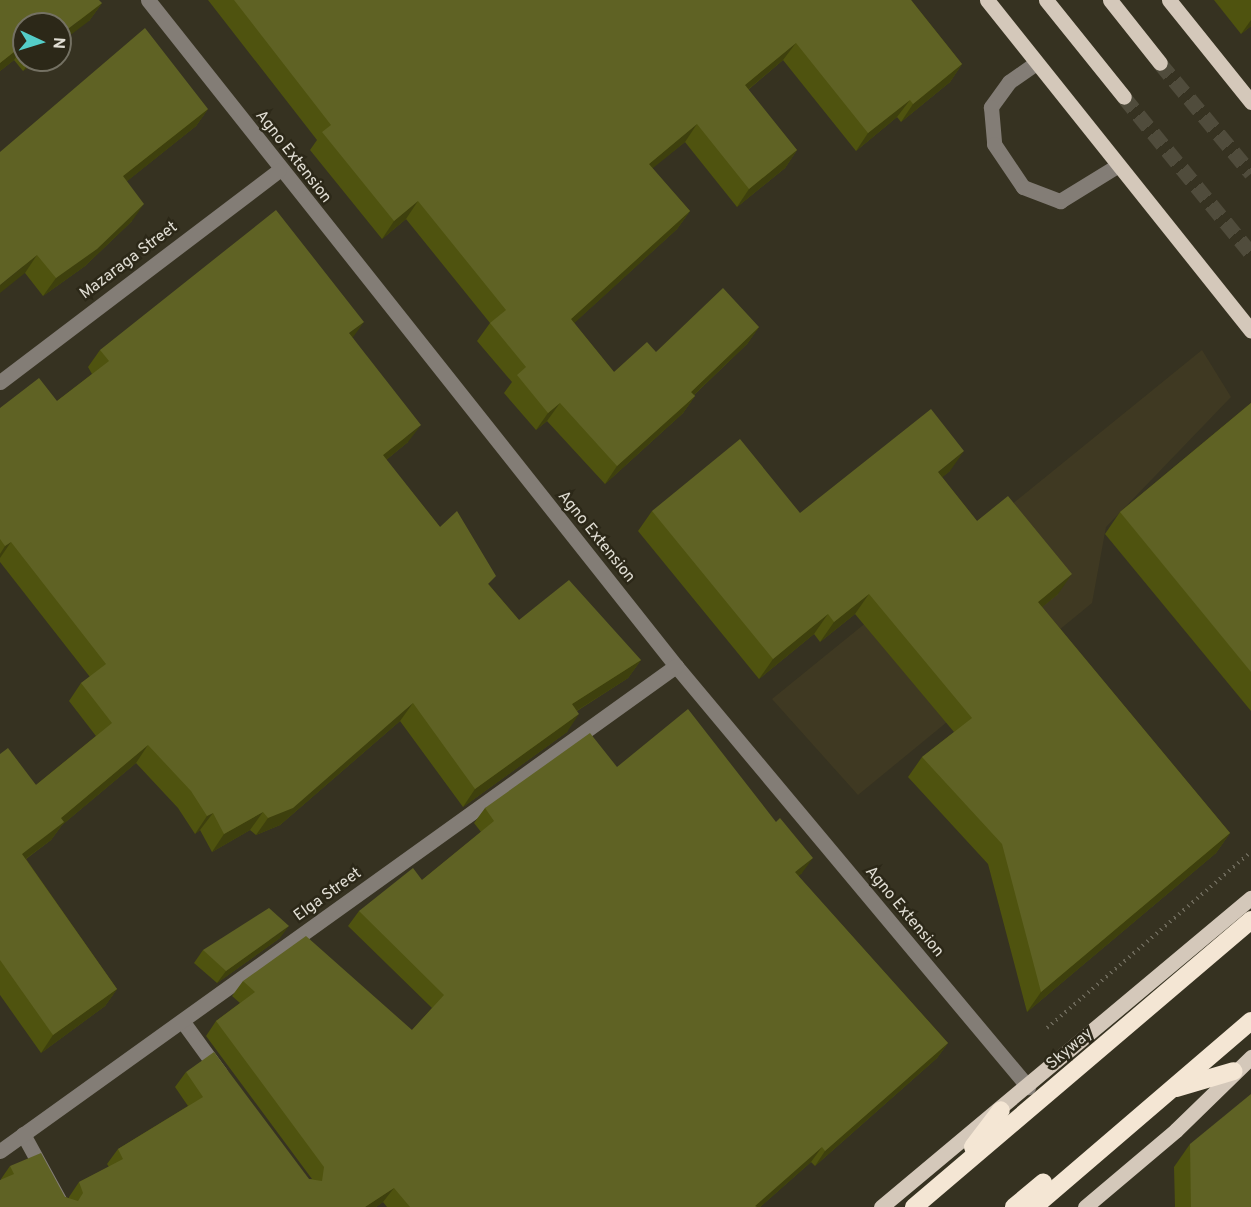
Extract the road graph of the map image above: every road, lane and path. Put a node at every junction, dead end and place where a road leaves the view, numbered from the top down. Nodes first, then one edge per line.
1 (148, 0) edge
2 (987, 0) edge
3 (1046, 0) edge
4 (1110, 0) edge
5 (1168, 0) edge
6 (1036, 63) junction
7 (1160, 63) tunnel mouth
8 (1124, 97) tunnel mouth
9 (1251, 102) edge
10 (1117, 165) junction
11 (279, 170) junction
12 (1251, 331) edge
13 (0, 382) edge
14 (676, 666) junction
15 (1251, 852) edge
16 (1251, 898) edge
17 (1251, 920) edge
18 (1251, 1021) edge
19 (183, 1022) junction
20 (1043, 1031) dead end
21 (1251, 1057) edge
22 (1234, 1071) junction
23 (230, 1086) edge
24 (1028, 1087) junction
25 (1001, 1110) junction
26 (23, 1134) junction
27 (0, 1151) edge
28 (1094, 1204) edge
29 (63, 1207) edge
30 (881, 1207) edge
31 (914, 1207) edge
32 (930, 1207) edge
33 (1014, 1207) edge
34 (1034, 1207) edge

1 - 11 street, Agno Extension
2 - 6 main road
3 - 8 main road
4 - 7 main road
5 - 9 main road
6 - 10 main road
6 - 10 street
10 - 12 main road
11 - 13 street, Mazaraga Street
11 - 14 street, Agno Extension
14 - 19 street, Elga Street
14 - 24 street, Agno Extension
15 - 20 path
16 - 24 main road
17 - 31 highway, Skyway
18 - 34 highway
19 - 23 street
19 - 26 street, Elga Street
21 - 22 main road
22 - 28 main road
22 - 33 highway
24 - 25 main road
25 - 30 main road
25 - 32 highway
26 - 27 street, Elga Street
26 - 29 street

